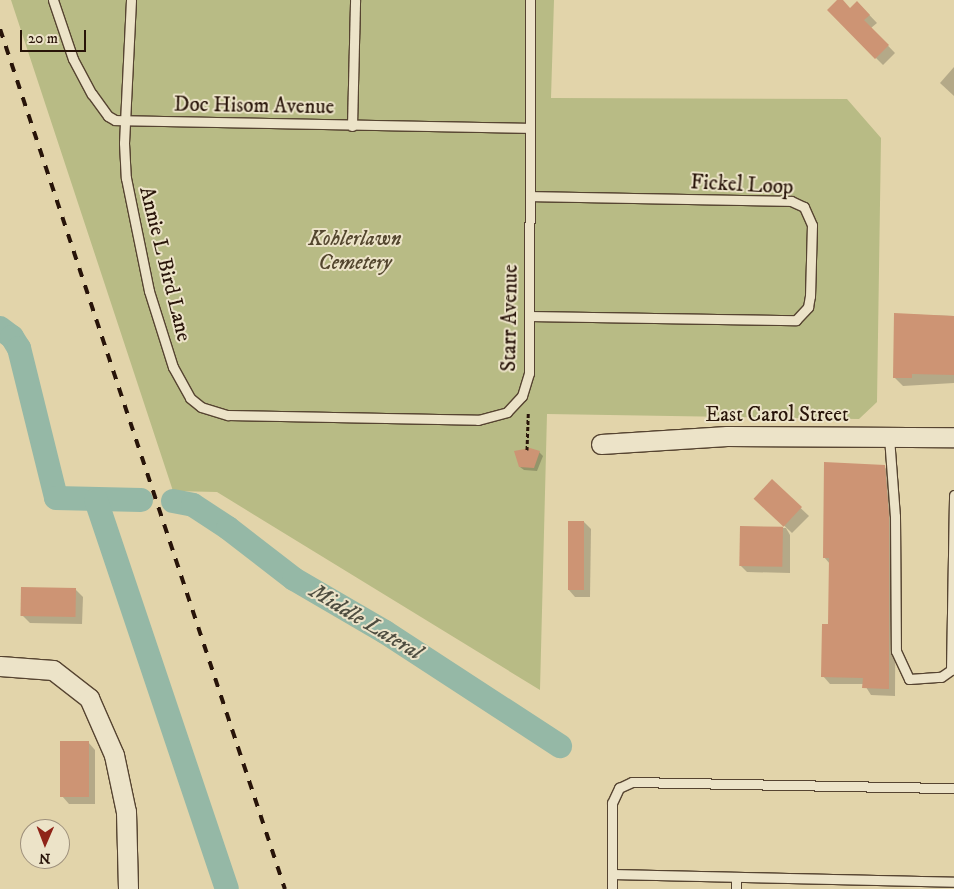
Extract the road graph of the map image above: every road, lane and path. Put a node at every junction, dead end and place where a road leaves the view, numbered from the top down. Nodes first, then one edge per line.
1 (53, 0) edge
2 (131, 0) edge
3 (355, 0) edge
4 (530, 0) edge
5 (127, 120) junction
6 (352, 126) junction
7 (530, 128) junction
8 (530, 196) junction
9 (529, 316) junction
10 (522, 396) junction
11 (201, 407) joint
12 (889, 437) junction
13 (954, 437) edge
14 (601, 444) dead end
15 (527, 450) dead end
16 (954, 495) edge
17 (0, 666) edge
18 (954, 788) edge
19 (612, 874) junction
20 (736, 877) junction
21 (954, 882) edge
22 (859, 884) edge
23 (128, 889) edge
24 (612, 889) edge
25 (736, 889) edge

1 - 5 lane, Doc Hisom Avenue
2 - 5 lane, Annie L Bird Lane
3 - 6 lane
4 - 7 lane, Starr Avenue
5 - 6 lane, Doc Hisom Avenue
5 - 11 lane, Annie L Bird Lane
6 - 7 lane, Doc Hisom Avenue
7 - 8 lane, Starr Avenue
8 - 9 lane, Starr Avenue
8 - 9 lane, Fickel Loop
9 - 10 lane, Starr Avenue
10 - 11 lane, Starr Avenue
10 - 15 path
12 - 13 street, East Carol Street
12 - 14 street, East Carol Street
12 - 16 lane
17 - 23 street
18 - 19 lane
19 - 20 lane
19 - 24 lane
20 - 22 lane
20 - 25 lane
21 - 22 lane

